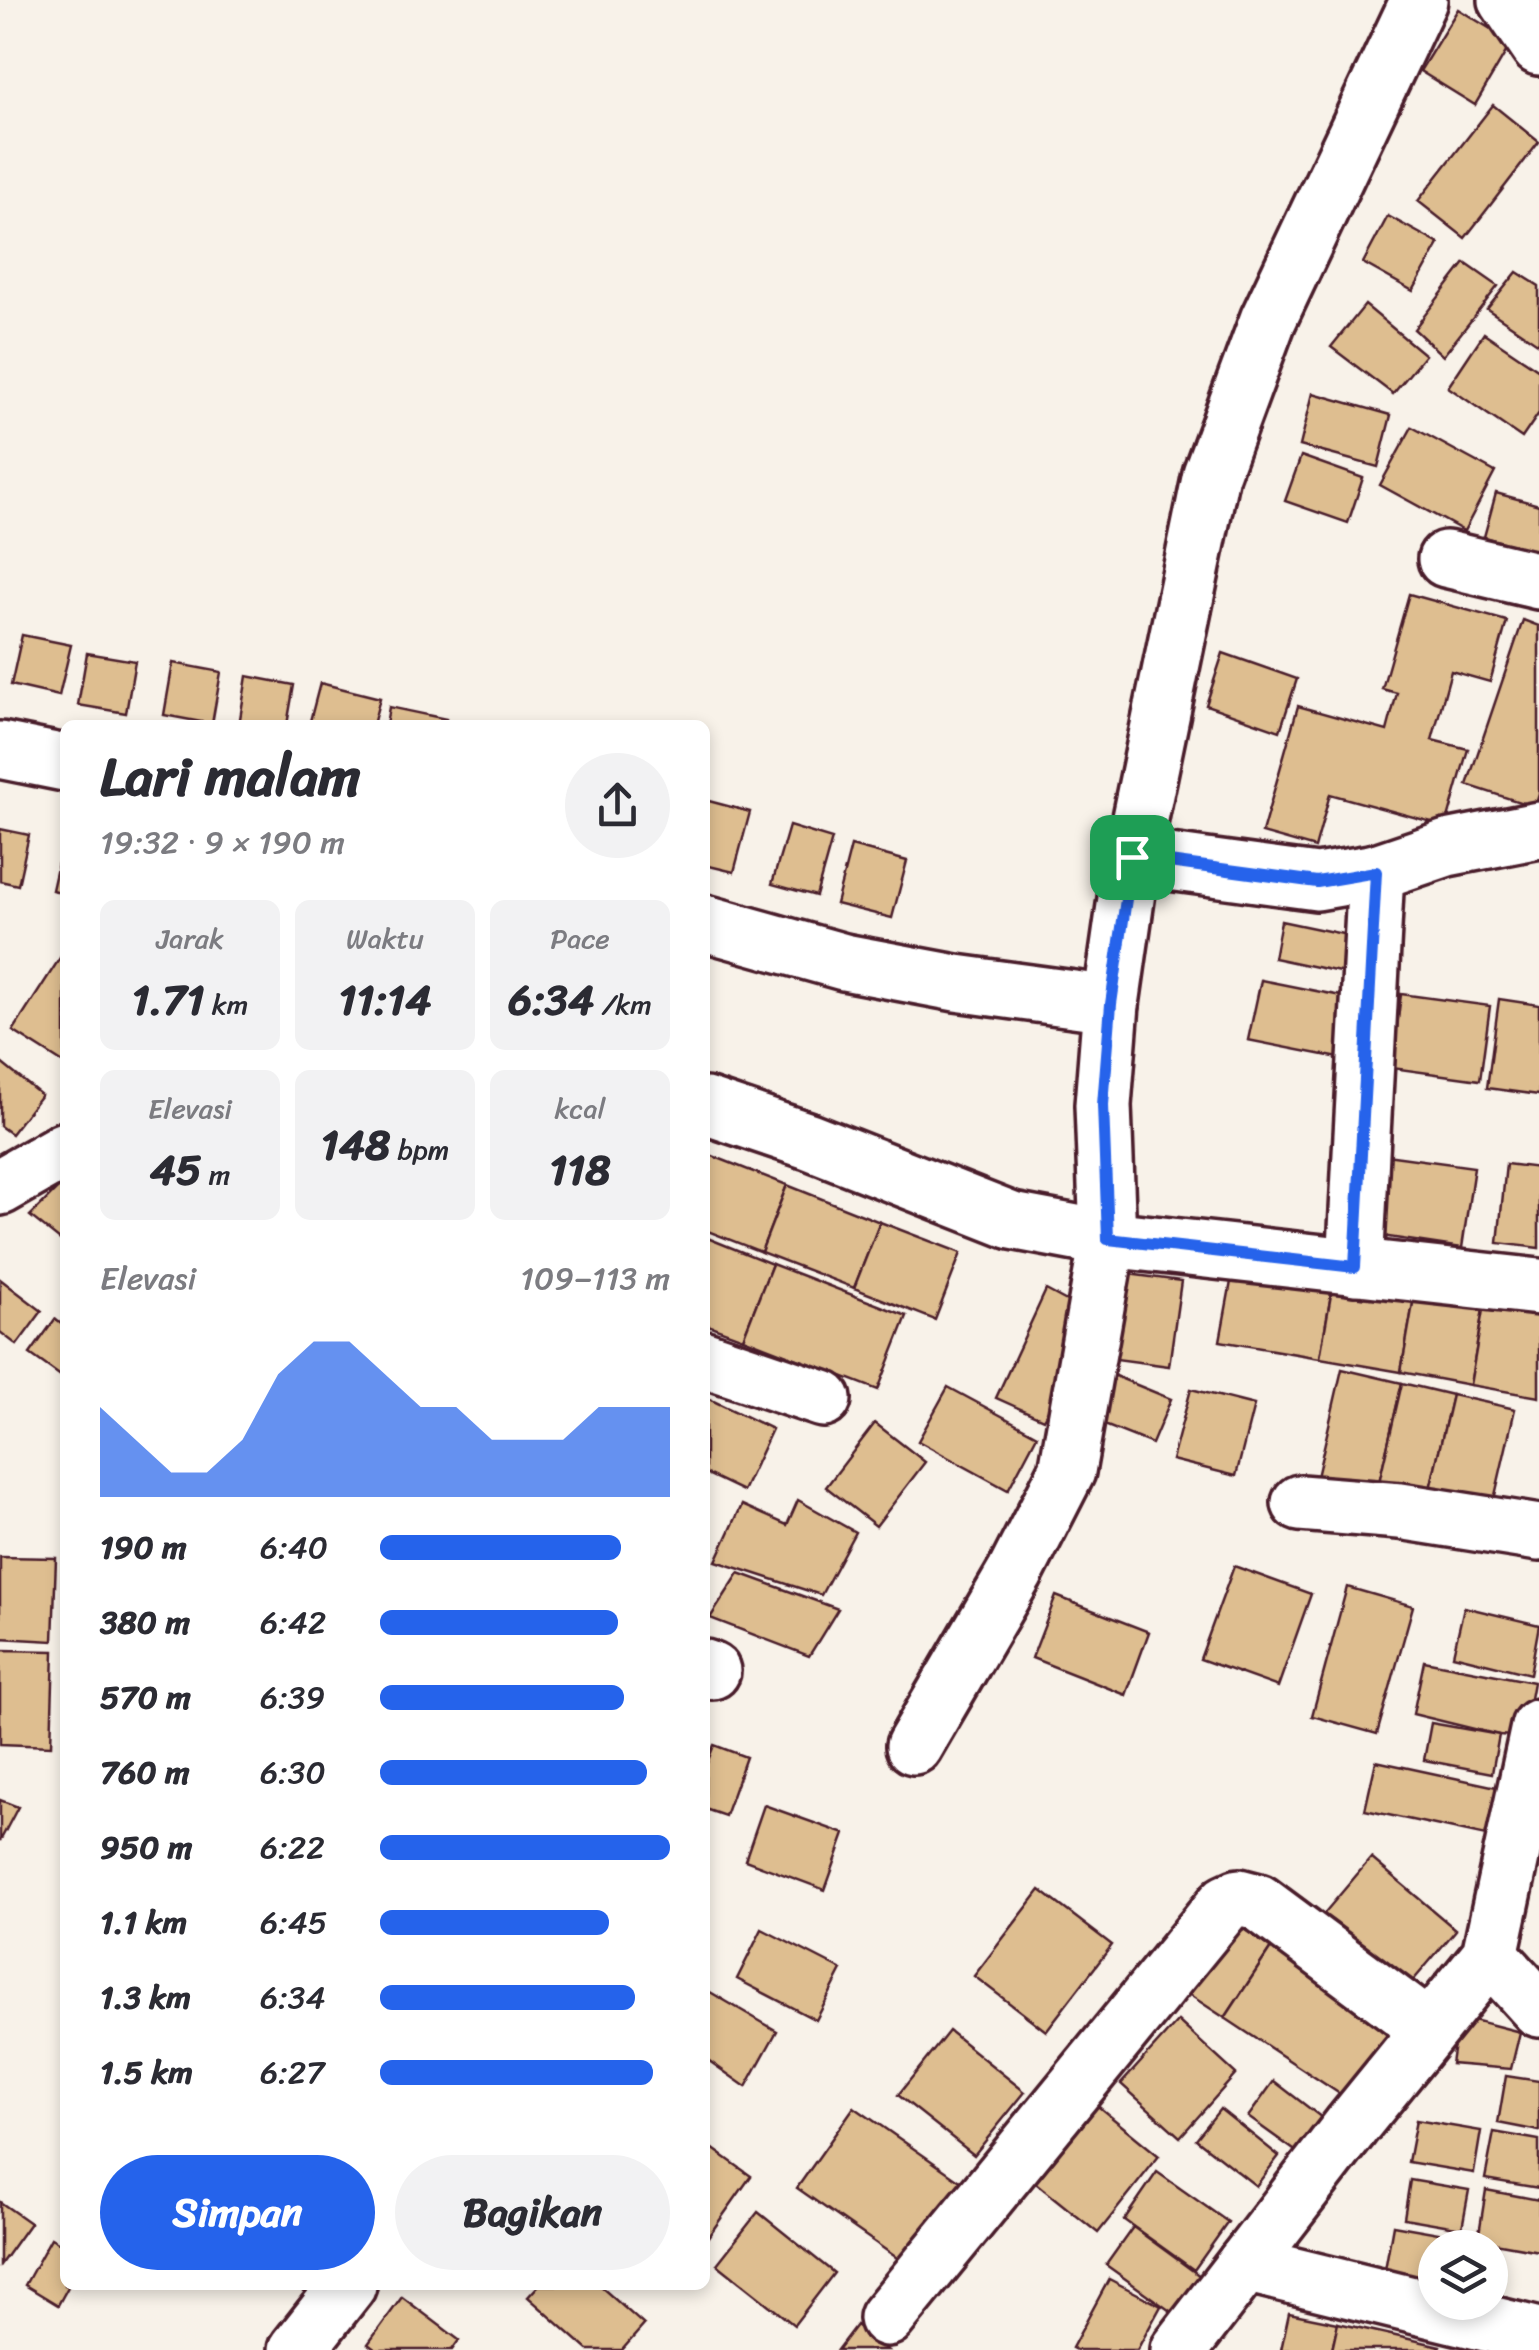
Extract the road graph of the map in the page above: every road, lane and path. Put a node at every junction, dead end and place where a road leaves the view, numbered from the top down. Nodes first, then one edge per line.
1 (1419, 0) edge
2 (1507, 0) edge
3 (1539, 47) edge
4 (1446, 559) dead end
5 (1539, 581) edge
6 (0, 750) edge
7 (60, 762) edge
8 (1539, 830) edge
9 (1132, 857) junction
10 (1376, 872) junction
11 (710, 924) edge
12 (1111, 1004) junction
13 (710, 1108) edge
14 (60, 1153) edge
15 (0, 1188) edge
16 (1108, 1239) junction
17 (1355, 1267) junction
18 (1539, 1287) edge
19 (710, 1362) edge
20 (823, 1400) dead end
21 (1300, 1502) dead end
22 (1539, 1533) edge
23 (1539, 1727) edge
24 (914, 1746) dead end
25 (1490, 1955) junction
26 (1539, 2009) edge
27 (1429, 2030) junction
28 (1245, 2264) junction
29 (344, 2290) edge
30 (887, 2318) dead end
31 (1539, 2336) edge
32 (298, 2350) edge
33 (1179, 2350) edge

1 - 9 street
2 - 3 street
4 - 5 street
6 - 7 street
8 - 10 street
9 - 10 street
9 - 12 street
10 - 17 street
11 - 12 street
12 - 16 street
13 - 16 street
14 - 15 street
16 - 17 street
16 - 24 street
17 - 18 street
19 - 20 street
21 - 22 street
23 - 25 street
25 - 26 street
25 - 27 street
27 - 28 street
27 - 30 street
28 - 31 street
28 - 33 street
29 - 32 street

